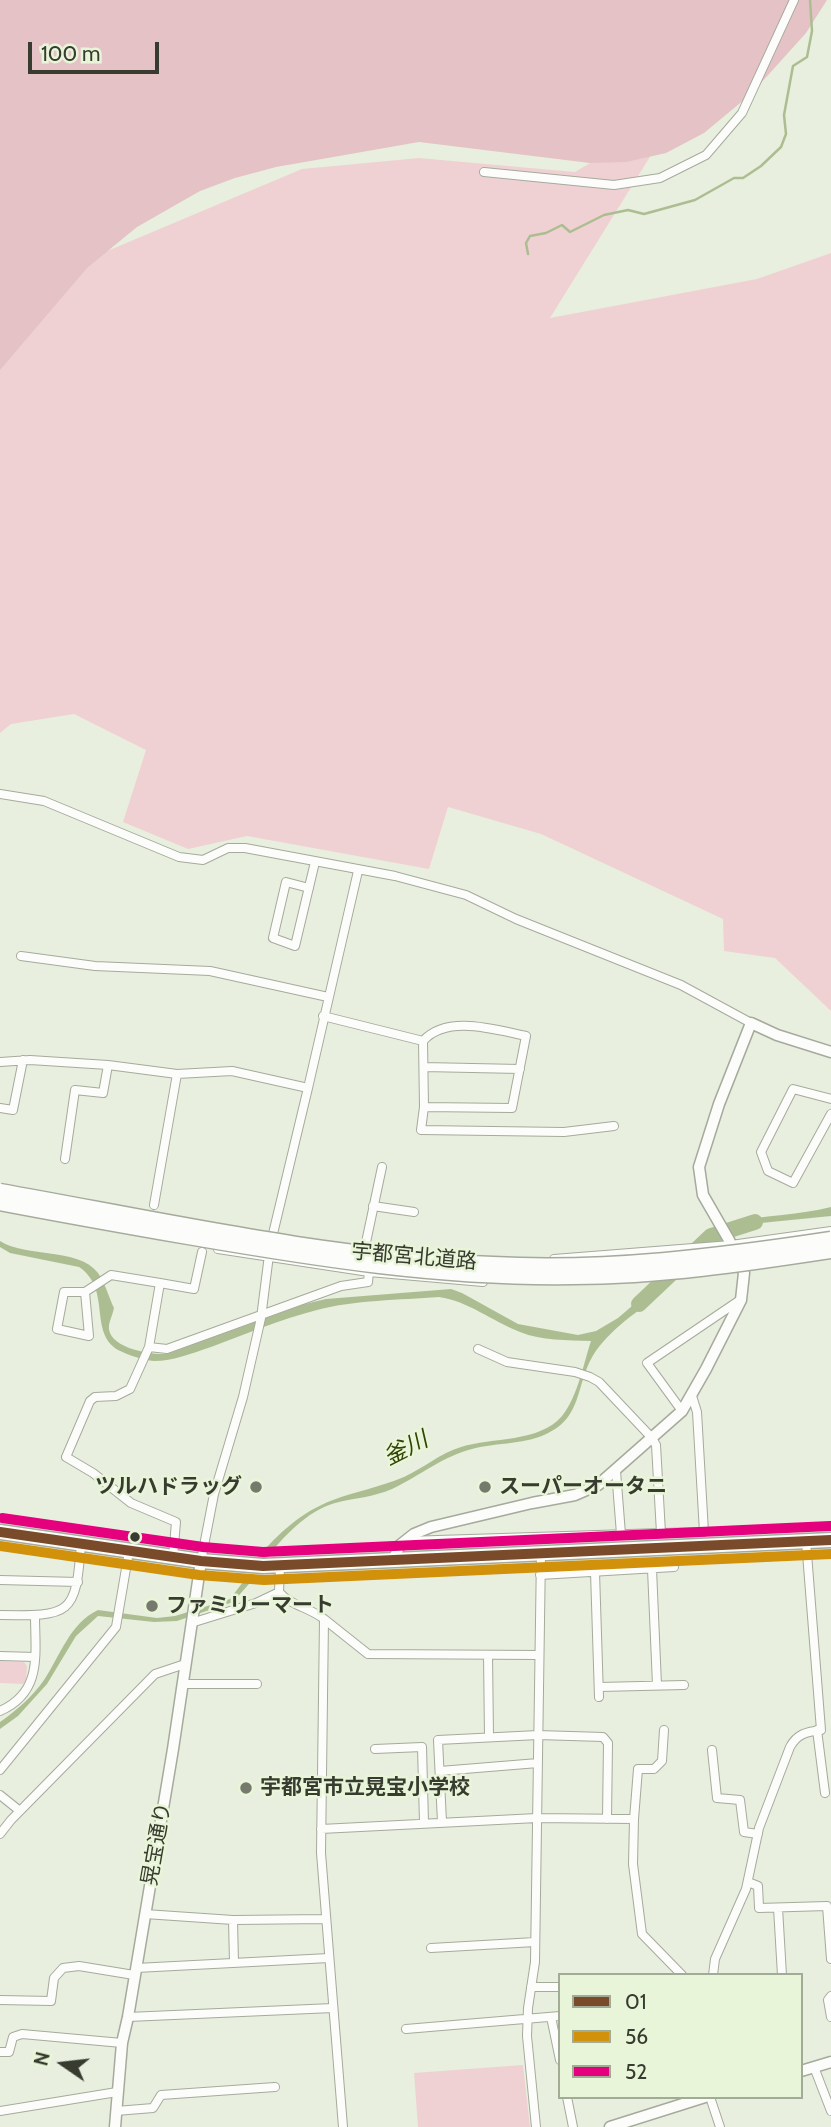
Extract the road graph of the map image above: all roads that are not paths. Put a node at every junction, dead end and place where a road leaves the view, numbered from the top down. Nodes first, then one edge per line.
1 (794, 0) edge
2 (484, 172) dead end
3 (0, 794) edge
4 (315, 862) junction
5 (358, 870) junction
6 (309, 888) junction
7 (21, 956) dead end
8 (328, 997) junction
9 (323, 1016) junction
10 (751, 1023) junction
11 (423, 1041) junction
12 (831, 1052) edge
13 (23, 1060) junction
14 (0, 1062) edge
15 (107, 1065) junction
16 (424, 1067) junction
17 (520, 1069) junction
18 (177, 1074) junction
19 (308, 1088) junction
20 (831, 1099) edge
21 (424, 1107) junction
22 (0, 1108) edge
23 (831, 1114) edge
24 (614, 1126) dead end
25 (65, 1159) dead end
26 (382, 1167) dead end
27 (0, 1185) edge
28 (0, 1191) edge
29 (154, 1205) dead end
30 (0, 1206) edge
31 (373, 1206) junction
32 (414, 1212) dead end
33 (831, 1231) edge
34 (273, 1234) junction
35 (831, 1239) edge
36 (730, 1243) junction
37 (365, 1247) junction
38 (202, 1252) dead end
39 (831, 1253) edge
40 (269, 1258) junction
41 (742, 1268) junction
42 (369, 1272) junction
43 (160, 1283) junction
44 (85, 1292) junction
45 (741, 1300) junction
46 (261, 1314) junction
47 (149, 1347) junction
48 (478, 1349) dead end
49 (692, 1396) junction
50 (682, 1411) junction
51 (652, 1438) junction
52 (616, 1471) junction
53 (0, 1532) edge
54 (661, 1533) junction
55 (621, 1534) junction
56 (831, 1540) edge
57 (406, 1541) junction
58 (806, 1541) junction
59 (81, 1544) junction
60 (129, 1551) junction
61 (541, 1553) junction
62 (173, 1557) junction
63 (393, 1560) junction
64 (201, 1561) junction
65 (281, 1566) junction
66 (674, 1567) dead end
67 (652, 1569) junction
68 (595, 1572) junction
69 (540, 1575) junction
70 (0, 1580) edge
71 (78, 1582) junction
72 (279, 1592) junction
73 (0, 1615) edge
74 (35, 1615) junction
75 (192, 1616) junction
76 (324, 1619) junction
77 (488, 1655) junction
78 (539, 1655) junction
79 (0, 1656) edge
80 (35, 1657) junction
81 (184, 1664) junction
82 (182, 1684) junction
83 (257, 1684) dead end
84 (657, 1685) junction
85 (684, 1685) dead end
86 (599, 1686) junction
87 (599, 1697) dead end
88 (0, 1711) edge
89 (664, 1730) dead end
90 (817, 1730) junction
91 (538, 1735) junction
92 (489, 1737) junction
93 (375, 1749) dead end
94 (712, 1750) dead end
95 (538, 1763) junction
96 (0, 1770) edge
97 (440, 1771) junction
98 (825, 1793) dead end
99 (0, 1795) edge
100 (20, 1811) junction
101 (537, 1818) junction
102 (607, 1819) junction
103 (634, 1819) junction
104 (442, 1822) junction
105 (424, 1823) junction
106 (321, 1829) junction
107 (0, 1834) edge
108 (758, 1834) junction
109 (748, 1882) junction
110 (778, 1908) junction
111 (145, 1914) junction
112 (326, 1919) junction
113 (233, 1920) junction
114 (536, 1942) junction
115 (431, 1948) dead end
116 (329, 1958) junction
117 (831, 1959) edge
118 (234, 1963) junction
119 (135, 1971) junction
120 (680, 1973) edge
121 (713, 1973) edge
122 (782, 1973) edge
123 (531, 1987) junction
124 (558, 1987) edge
125 (831, 1996) edge
126 (0, 2000) edge
127 (334, 2008) junction
128 (128, 2017) junction
129 (556, 2017) edge
130 (831, 2017) edge
131 (527, 2018) junction
132 (406, 2029) dead end
133 (558, 2038) edge
134 (122, 2043) junction
135 (0, 2052) edge
136 (831, 2062) edge
137 (814, 2067) junction
138 (803, 2070) edge
139 (275, 2087) dead end
140 (117, 2092) junction
141 (567, 2099) edge
142 (701, 2099) edge
143 (708, 2099) edge
144 (0, 2111) edge
145 (116, 2111) junction
146 (831, 2111) edge
147 (115, 2127) edge
148 (343, 2127) edge
149 (536, 2127) edge
150 (573, 2127) edge
151 (610, 2127) edge
152 (720, 2127) edge

1 - 2 street
3 - 4 street
4 - 5 street
4 - 6 street
5 - 8 street
5 - 10 street
6 - 6 street
7 - 8 street
8 - 9 street
9 - 11 street
9 - 19 street
10 - 12 street
10 - 36 street
11 - 16 street
11 - 17 street
13 - 14 street
13 - 15 street
13 - 22 street
15 - 18 street
15 - 25 street
16 - 17 street
16 - 21 street
17 - 21 street
18 - 19 street
18 - 29 street
19 - 34 street
20 - 23 street
21 - 24 street
26 - 31 street
27 - 34 street
28 - 35 highway, 宇都宮北道路, bridge
30 - 39 highway, 宇都宮北道路, bridge
30 - 40 street
31 - 32 street
31 - 37 street
33 - 36 street
34 - 37 street
34 - 40 street
36 - 37 street
36 - 41 street
38 - 43 street
39 - 41 street
40 - 42 street
40 - 46 street
41 - 42 street
41 - 45 street
42 - 46 street
43 - 44 street
43 - 47 street
44 - 44 street
45 - 49 street
45 - 50 street
46 - 47 street
46 - 64 street
47 - 62 street
48 - 51 street
49 - 50 street
49 - 54 street
50 - 51 street
51 - 52 street
51 - 54 street
52 - 55 street
52 - 57 street
53 - 59 highway
54 - 55 street
55 - 57 street
56 - 58 highway
57 - 63 street
58 - 61 highway
58 - 90 street
59 - 60 highway
59 - 71 street
60 - 62 highway
60 - 96 street
61 - 63 highway
61 - 69 street
62 - 64 highway
63 - 65 highway
64 - 65 highway
64 - 75 street, 晃宝通り
65 - 72 street
66 - 67 street
67 - 68 street
67 - 84 street
68 - 69 street
68 - 86 street
69 - 78 street
70 - 71 street
71 - 74 street
72 - 75 street
72 - 76 street
73 - 74 street
74 - 80 street
75 - 81 street, 晃宝通り
76 - 77 street
76 - 106 street
77 - 78 street
77 - 92 street
78 - 91 street
79 - 80 street
80 - 88 street
81 - 82 street, 晃宝通り
81 - 100 street
82 - 83 street
82 - 111 street, 晃宝通り
84 - 85 street
84 - 86 street
86 - 87 street
89 - 103 street
90 - 98 street
90 - 108 street
91 - 92 street
91 - 95 street
91 - 102 street
92 - 97 street
93 - 105 street
94 - 108 street
95 - 97 street
95 - 101 street
97 - 104 street
99 - 100 street
100 - 107 street
101 - 102 street
101 - 104 street
101 - 114 street
102 - 103 street
103 - 120 street
104 - 105 street
105 - 106 street
106 - 112 street
108 - 109 street
109 - 110 street
109 - 121 street
110 - 117 street
110 - 122 street
111 - 113 street
111 - 119 street, 晃宝通り
112 - 113 street
112 - 116 street
113 - 118 street
114 - 115 street
114 - 123 street
116 - 118 street
116 - 127 street
118 - 119 street
119 - 126 street
119 - 128 street, 晃宝通り
123 - 124 street
123 - 131 street
125 - 130 street
127 - 128 street
127 - 148 street
128 - 134 street, 晃宝通り
129 - 131 street
129 - 133 street
131 - 132 street
131 - 149 street
134 - 135 street
134 - 140 street, 晃宝通り
136 - 137 street
137 - 138 street
137 - 146 street
139 - 145 street
140 - 144 street
140 - 145 street, 晃宝通り
141 - 150 street
142 - 151 street
143 - 152 street
145 - 147 street, 晃宝通り

